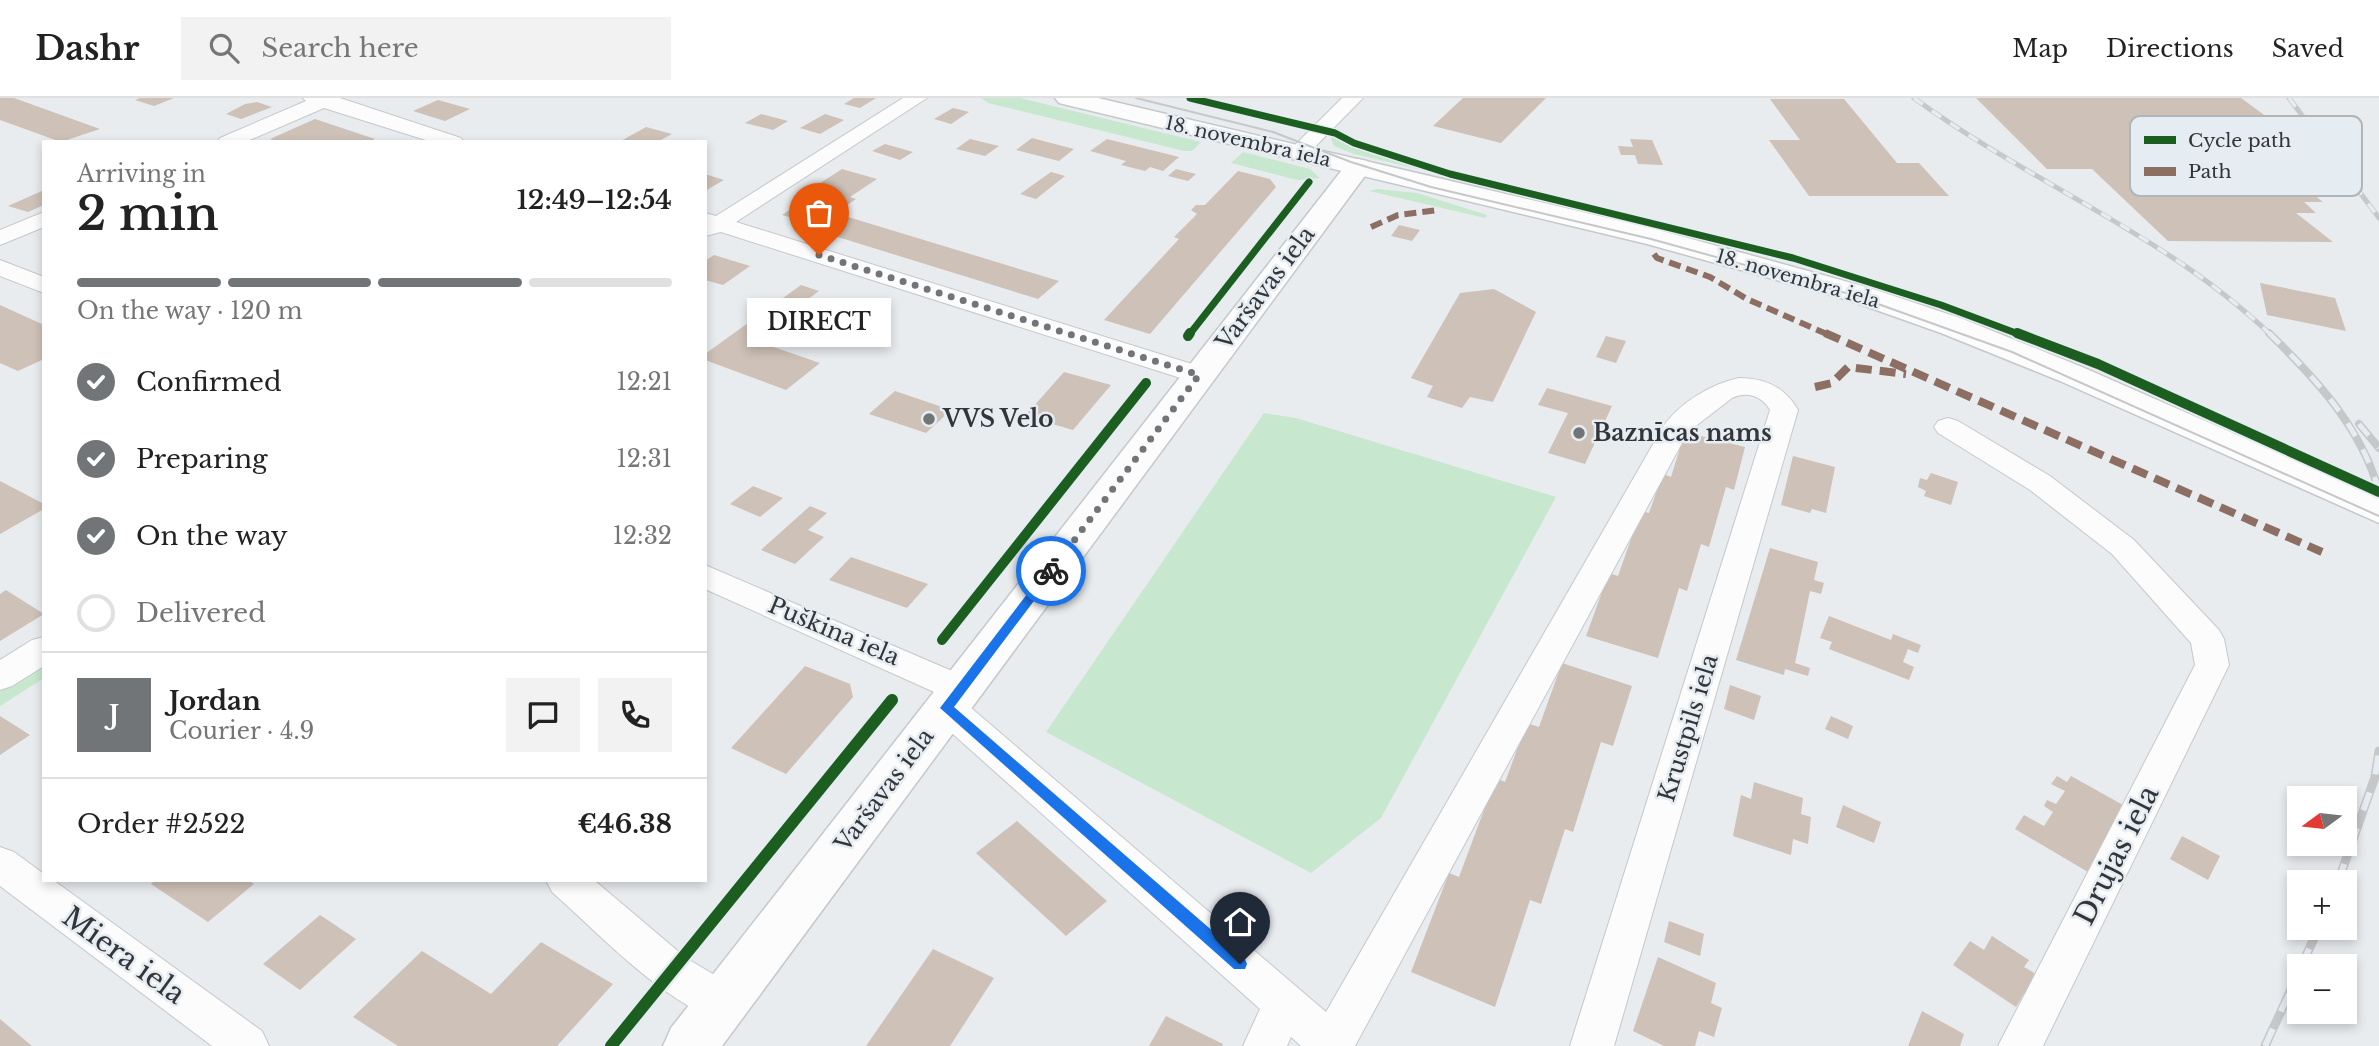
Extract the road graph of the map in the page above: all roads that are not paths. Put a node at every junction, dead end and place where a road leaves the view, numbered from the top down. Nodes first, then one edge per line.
1 (917, 98) edge
2 (1067, 98) edge
3 (1353, 98) edge
4 (322, 99) edge
5 (231, 140) edge
6 (448, 140) edge
7 (1298, 153) junction
8 (1358, 167) junction
9 (42, 220) edge
10 (710, 226) edge
11 (0, 238) edge
12 (0, 267) edge
13 (42, 285) edge
14 (1199, 375) junction
15 (1948, 427) dead end
16 (2363, 504) edge
17 (707, 577) edge
18 (42, 650) edge
19 (0, 677) edge
20 (954, 698) junction
21 (0, 864) edge
22 (568, 882) edge
23 (723, 1003) junction
24 (1284, 1003) junction
25 (1332, 1045) edge
26 (247, 1046) edge
27 (690, 1046) edge
28 (1265, 1046) edge
29 (1592, 1046) edge
30 (2020, 1046) edge

1 - 10 street
2 - 7 main road, 18. novembra iela
3 - 7 street
4 - 5 street
4 - 6 street
7 - 8 main road, 18. novembra iela
8 - 14 main road, Varšavas iela
8 - 16 main road, 18. novembra iela
9 - 11 street
10 - 14 street
12 - 13 street
14 - 20 main road, Varšavas iela
15 - 30 street, Drujas iela
17 - 20 street, Puškina iela
18 - 19 street
20 - 23 main road, Varšavas iela
20 - 24 street, Puškina iela
21 - 26 street, Miera iela
22 - 23 street
23 - 27 main road, Varšavas iela
24 - 25 street, Puškina iela
24 - 28 street
25 - 29 street, Krustpils iela

